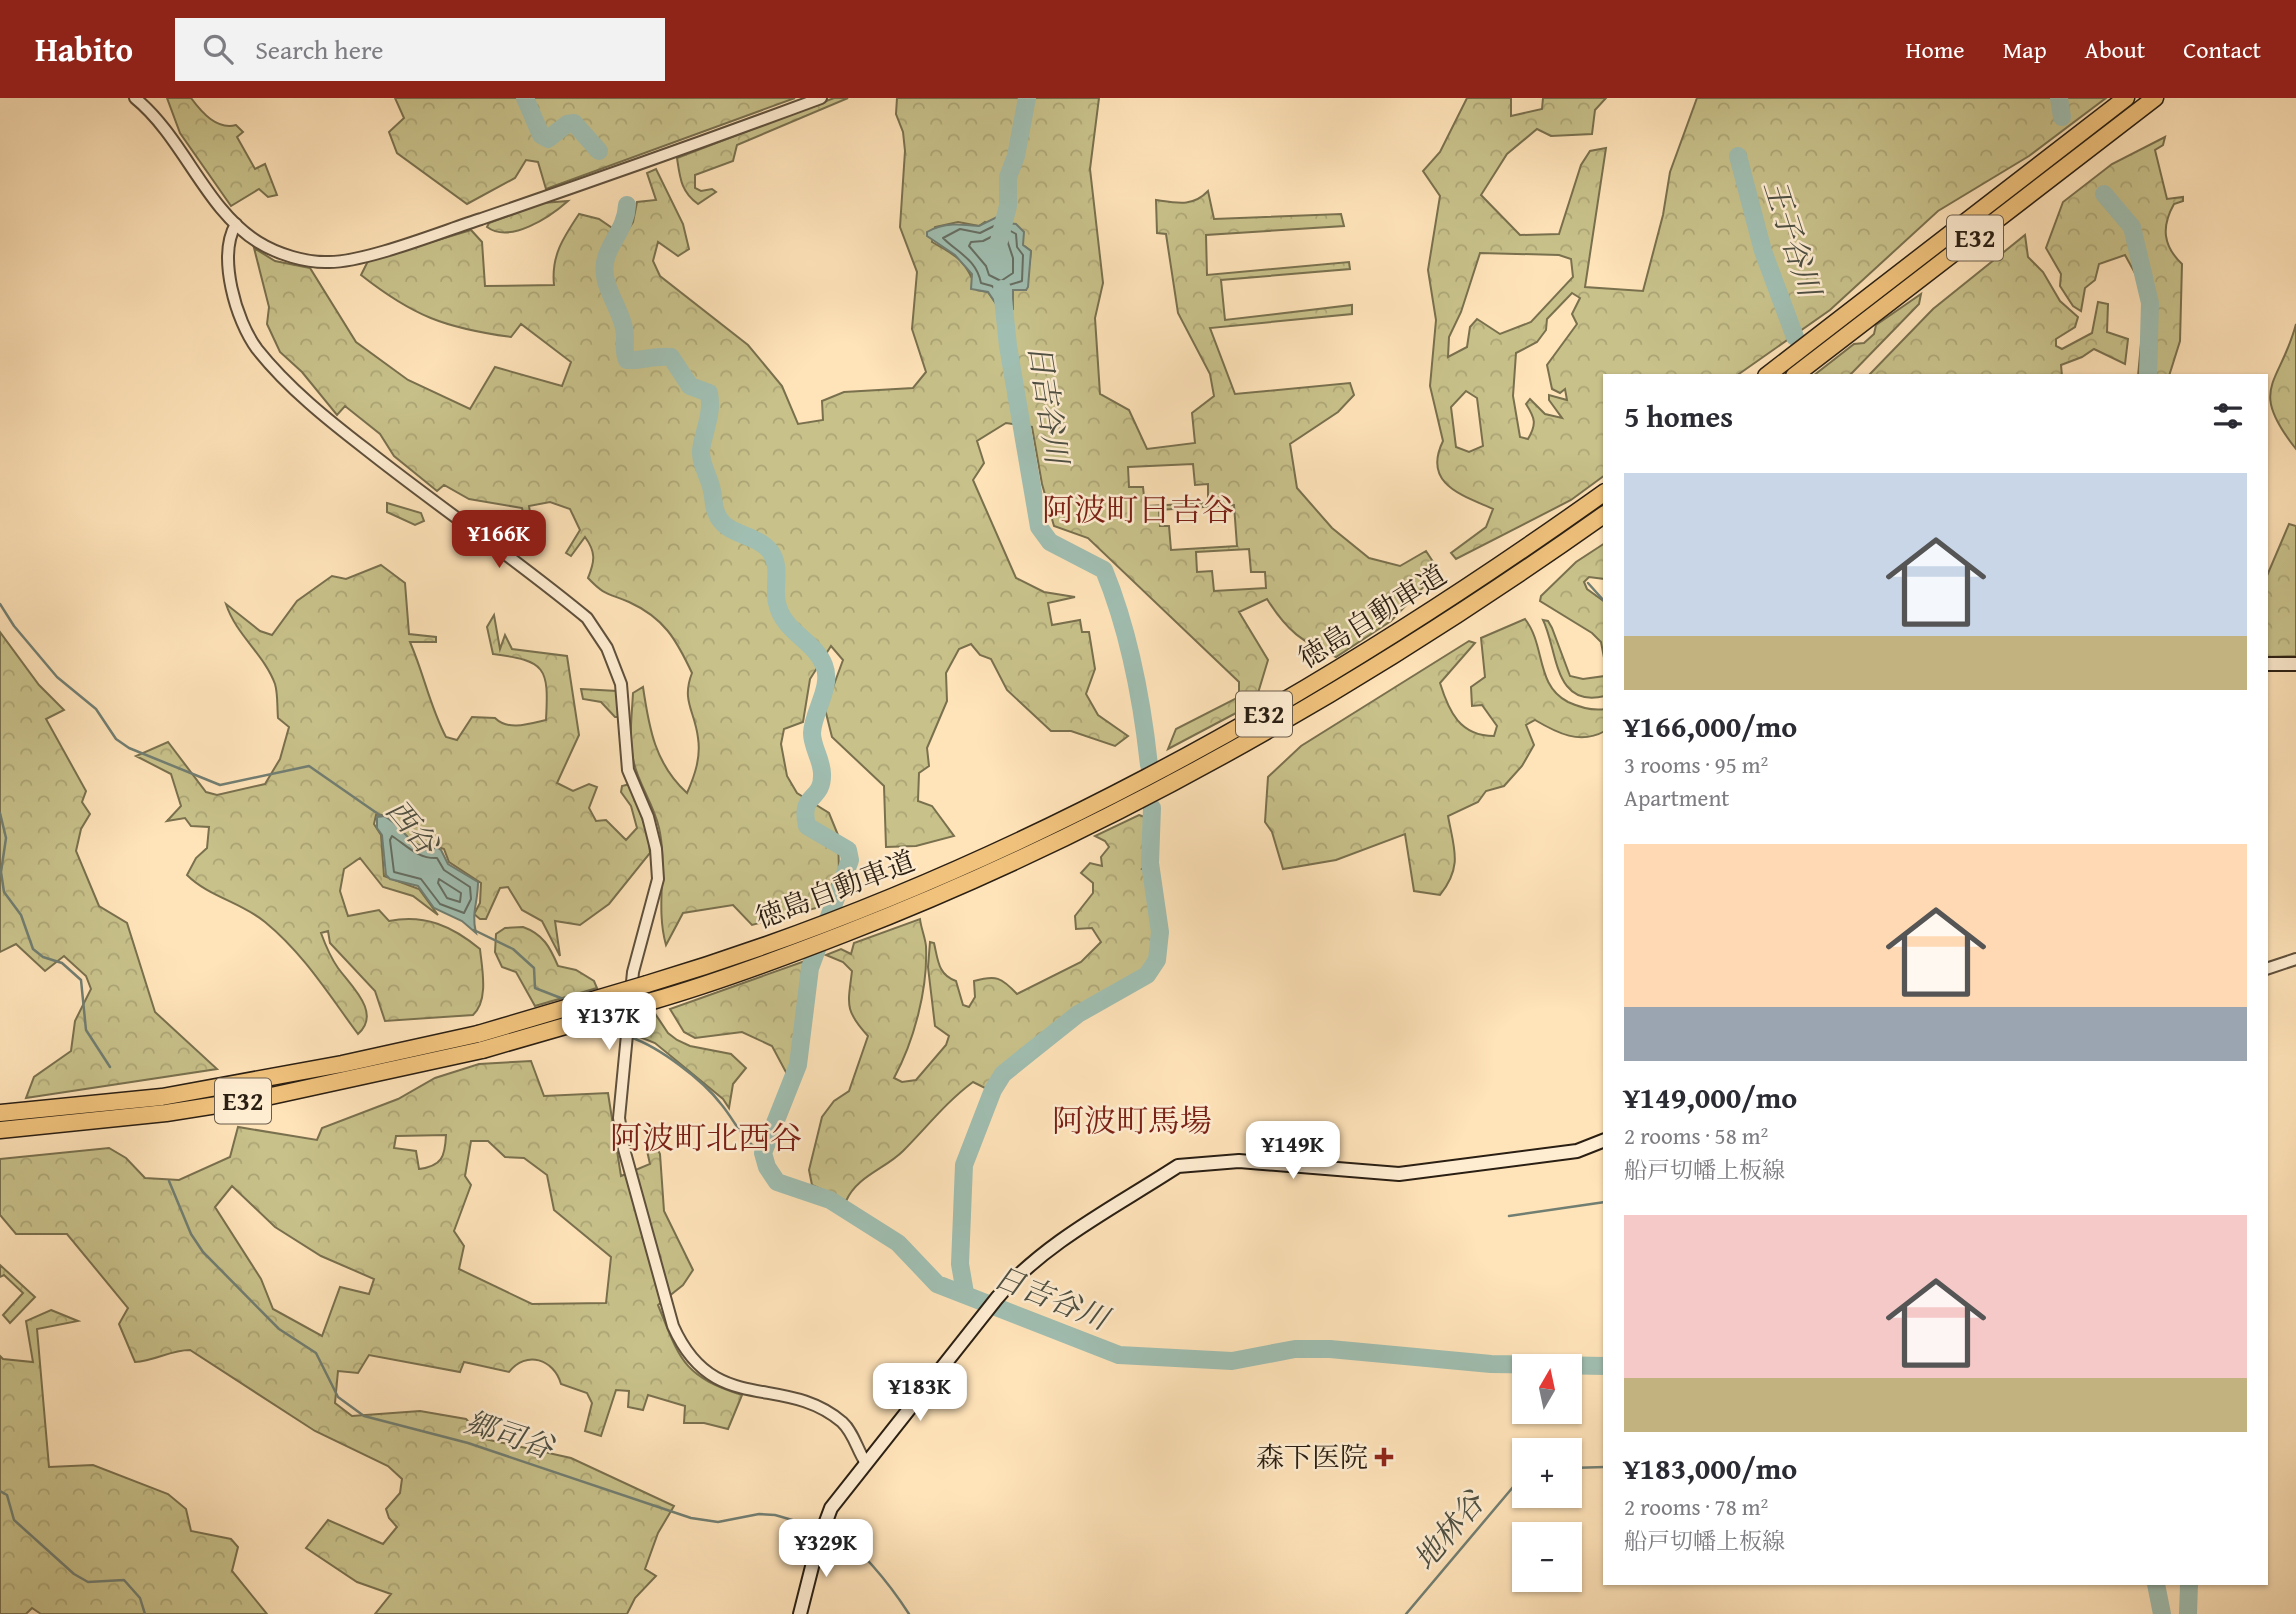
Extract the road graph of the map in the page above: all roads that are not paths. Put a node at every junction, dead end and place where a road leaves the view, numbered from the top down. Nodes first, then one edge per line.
1 (135, 98) edge
2 (821, 98) edge
3 (2126, 98) edge
4 (2155, 98) edge
5 (236, 224) junction
6 (1769, 374) edge
7 (1797, 374) edge
8 (1603, 493) edge
9 (1603, 515) edge
10 (2268, 664) edge
11 (2296, 664) edge
12 (902, 902) junction
13 (2296, 959) edge
14 (2268, 968) edge
15 (480, 1042) junction
16 (0, 1113) edge
17 (0, 1130) edge
18 (1603, 1141) edge
19 (866, 1463) junction
20 (800, 1614) edge

1 - 5 street
2 - 5 street
3 - 6 highway, E32
4 - 7 highway, E32
5 - 19 street
8 - 12 highway, 徳島自動車道 / E32
9 - 12 highway, 徳島自動車道 / E32
10 - 11 main road
12 - 15 highway, 徳島自動車道 / E32, bridge
12 - 15 highway, 徳島自動車道 / E32, bridge
13 - 14 street
15 - 16 highway, 徳島自動車道 / E32
15 - 17 highway, 徳島自動車道 / E32
18 - 19 main road
19 - 20 main road

